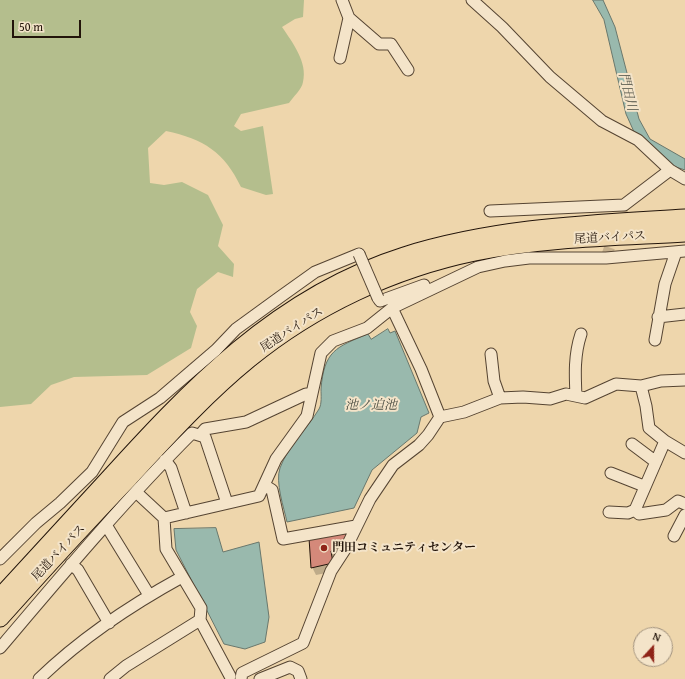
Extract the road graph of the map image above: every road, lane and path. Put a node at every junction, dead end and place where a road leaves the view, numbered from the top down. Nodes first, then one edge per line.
1 (342, 0) edge
2 (472, 0) edge
3 (349, 18) junction
4 (340, 58) dead end
5 (408, 70) dead end
6 (670, 170) junction
7 (685, 180) edge
8 (490, 211) dead end
9 (685, 218) edge
10 (685, 234) edge
11 (681, 252) edge
12 (452, 278) junction
13 (392, 308) junction
14 (685, 314) edge
15 (658, 317) junction
16 (581, 334) dead end
17 (655, 340) dead end
18 (491, 354) dead end
19 (685, 380) edge
20 (641, 386) junction
21 (311, 396) junction
22 (576, 396) junction
23 (500, 398) junction
24 (440, 417) junction
25 (200, 435) junction
26 (665, 441) junction
27 (632, 444) dead end
28 (685, 453) edge
29 (165, 460) junction
30 (656, 462) junction
31 (611, 473) dead end
32 (264, 485) junction
33 (644, 486) junction
34 (136, 492) junction
35 (227, 503) junction
36 (685, 504) edge
37 (634, 510) junction
38 (609, 512) dead end
39 (186, 513) junction
40 (685, 515) edge
41 (164, 518) junction
42 (106, 524) junction
43 (356, 526) junction
44 (79, 531) junction
45 (674, 536) dead end
46 (0, 559) edge
47 (71, 564) junction
48 (182, 577) junction
49 (149, 595) junction
50 (0, 598) edge
51 (0, 618) edge
52 (200, 620) junction
53 (109, 623) junction
54 (0, 630) edge
55 (0, 648) edge
56 (231, 678) edge
57 (39, 679) edge
58 (110, 679) edge
59 (260, 679) edge
60 (301, 679) edge

1 - 3 street
2 - 6 street
3 - 4 street
3 - 5 street
6 - 7 street
6 - 8 street
9 - 50 highway, 尾道バイパス
10 - 44 highway, 尾道バイパス
11 - 12 street
11 - 15 street
12 - 13 street
12 - 46 street, bridge
13 - 21 street
13 - 24 street
14 - 15 street
15 - 17 street
16 - 22 street
18 - 23 street
19 - 20 street
20 - 22 street
20 - 26 street
21 - 25 street
21 - 32 street
22 - 23 street
23 - 24 street
24 - 43 street
25 - 29 street
25 - 35 street
26 - 28 street
26 - 30 street
27 - 30 street
29 - 34 street
29 - 39 street
30 - 33 street
31 - 33 street
32 - 35 street
32 - 43 street
33 - 37 street
34 - 41 street
34 - 42 street
35 - 39 street
36 - 37 street
37 - 38 street
39 - 41 street
40 - 45 street
41 - 48 street
42 - 47 street
42 - 49 street
43 - 56 street
44 - 51 highway, 尾道バイパス
44 - 54 highway
47 - 53 street
47 - 55 street
48 - 49 street
48 - 52 street
49 - 53 street
52 - 56 street
52 - 58 street
53 - 57 street
59 - 60 street

